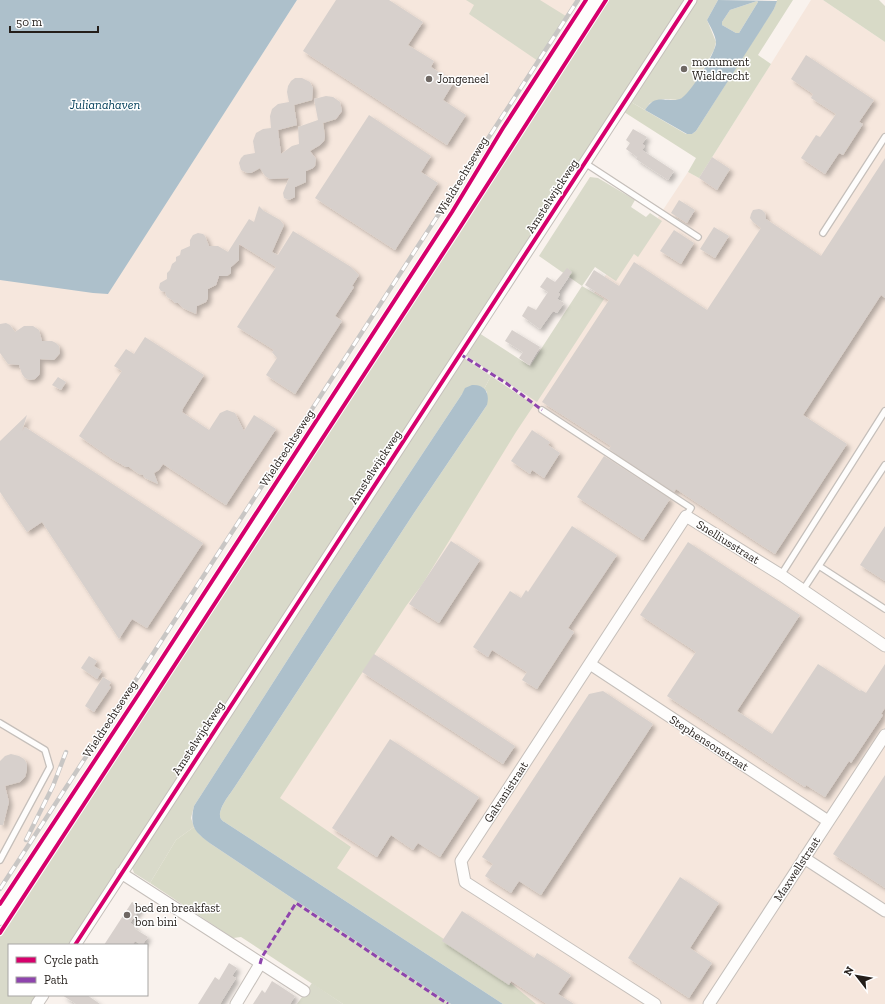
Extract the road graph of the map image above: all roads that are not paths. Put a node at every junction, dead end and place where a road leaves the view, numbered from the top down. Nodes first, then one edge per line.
1 (596, 0) edge
2 (691, 0) edge
3 (885, 137) edge
4 (585, 163) junction
5 (823, 233) dead end
6 (698, 237) dead end
7 (542, 410) dead end
8 (885, 411) edge
9 (885, 465) edge
10 (686, 516) junction
11 (819, 566) junction
12 (781, 575) junction
13 (803, 590) junction
14 (885, 608) edge
15 (885, 646) edge
16 (590, 664) junction
17 (0, 723) edge
18 (885, 735) edge
19 (828, 821) junction
20 (804, 858) junction
21 (0, 860) edge
22 (121, 873) junction
23 (885, 911) edge
24 (0, 918) edge
25 (76, 944) edge
26 (260, 964) junction
27 (304, 992) dead end
28 (236, 1004) edge
29 (655, 1004) edge
30 (709, 1004) edge

1 - 24 street, Wieldrechtseweg
2 - 4 street, Amstelwijckweg
3 - 5 lane
4 - 6 lane, Amstelwijckweg
4 - 22 street, Amstelwijckweg
7 - 10 lane, Snelliusstraat
8 - 12 lane
9 - 11 lane
10 - 12 street, Snelliusstraat
10 - 16 street, Galvanistraat
11 - 13 lane
11 - 14 lane
12 - 13 street, Snelliusstraat
13 - 15 street, Snelliusstraat
16 - 19 street, Stephensonstraat
16 - 29 street, Galvanistraat
17 - 21 lane
18 - 19 street, Maxwellstraat
19 - 20 street, Maxwellstraat
20 - 23 street
20 - 30 street, Maxwellstraat
22 - 25 street, Amstelwijckweg
22 - 26 street
26 - 27 street
26 - 28 street

